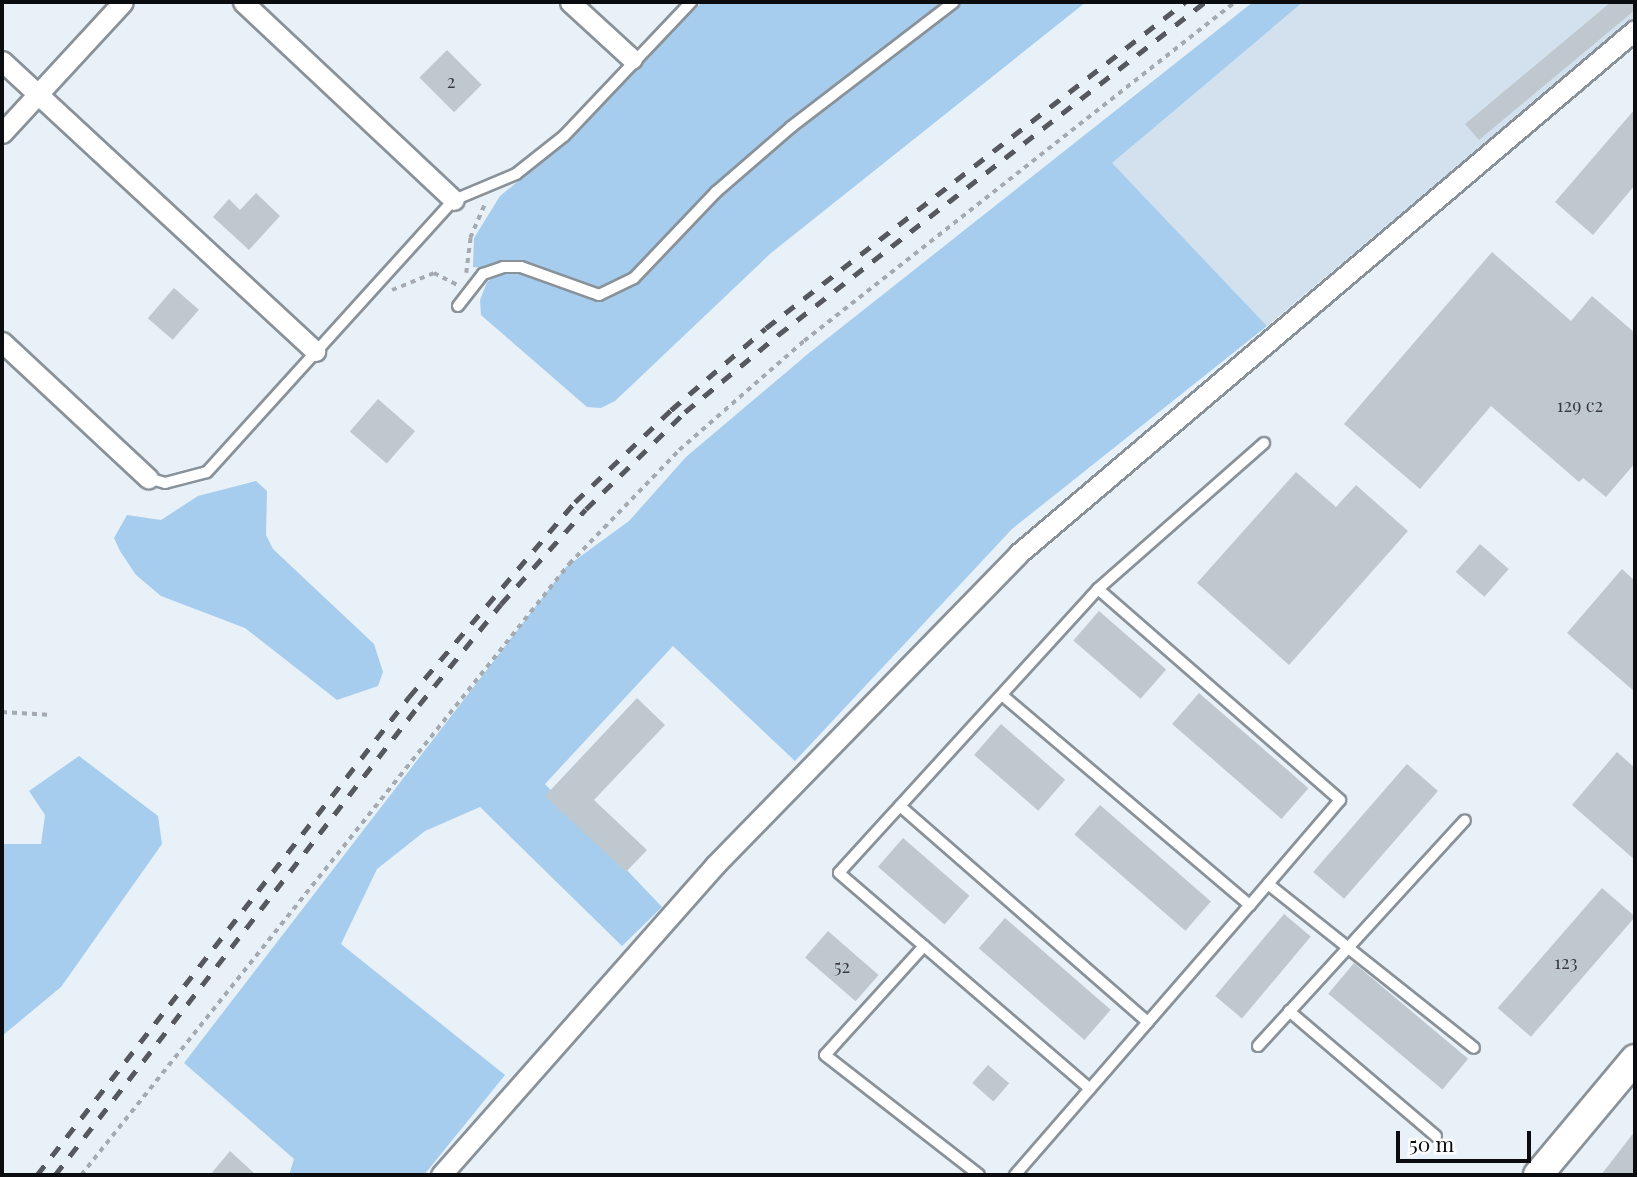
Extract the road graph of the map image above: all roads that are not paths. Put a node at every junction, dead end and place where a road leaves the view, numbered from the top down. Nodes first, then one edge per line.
1 (123, 2) edge
2 (243, 2) edge
3 (570, 2) edge
4 (691, 2) edge
5 (954, 2) edge
6 (1635, 30) edge
7 (632, 60) junction
8 (2, 61) edge
9 (37, 94) junction
10 (2, 133) edge
11 (454, 200) junction
12 (458, 306) dead end
13 (2, 342) edge
14 (316, 351) junction
15 (1264, 443) dead end
16 (148, 478) joint
17 (1098, 589) junction
18 (1002, 695) junction
19 (900, 806) junction
20 (1465, 820) dead end
21 (1268, 884) junction
22 (1250, 905) junction
23 (924, 946) junction
24 (1346, 947) junction
25 (1289, 1012) junction
26 (1148, 1022) junction
27 (1258, 1046) dead end
28 (1474, 1048) dead end
29 (1635, 1059) edge
30 (1090, 1089) junction
31 (1436, 1136) dead end
32 (442, 1175) edge
33 (979, 1175) edge
34 (1015, 1175) edge
35 (1538, 1175) edge

1 - 9 street
2 - 11 street
3 - 7 street
4 - 7 lane
5 - 12 lane
6 - 32 street
7 - 11 lane
8 - 9 street
9 - 10 street
9 - 14 street
11 - 14 lane
13 - 16 street
14 - 16 lane
15 - 17 lane
17 - 18 lane
17 - 21 lane
18 - 19 lane
18 - 22 lane
19 - 23 lane
19 - 26 lane
20 - 24 lane
21 - 22 lane
21 - 24 lane
22 - 26 lane
23 - 30 lane
23 - 33 lane
24 - 25 lane
24 - 28 lane
25 - 27 lane
25 - 31 lane
26 - 30 lane
29 - 35 main road
30 - 34 lane

